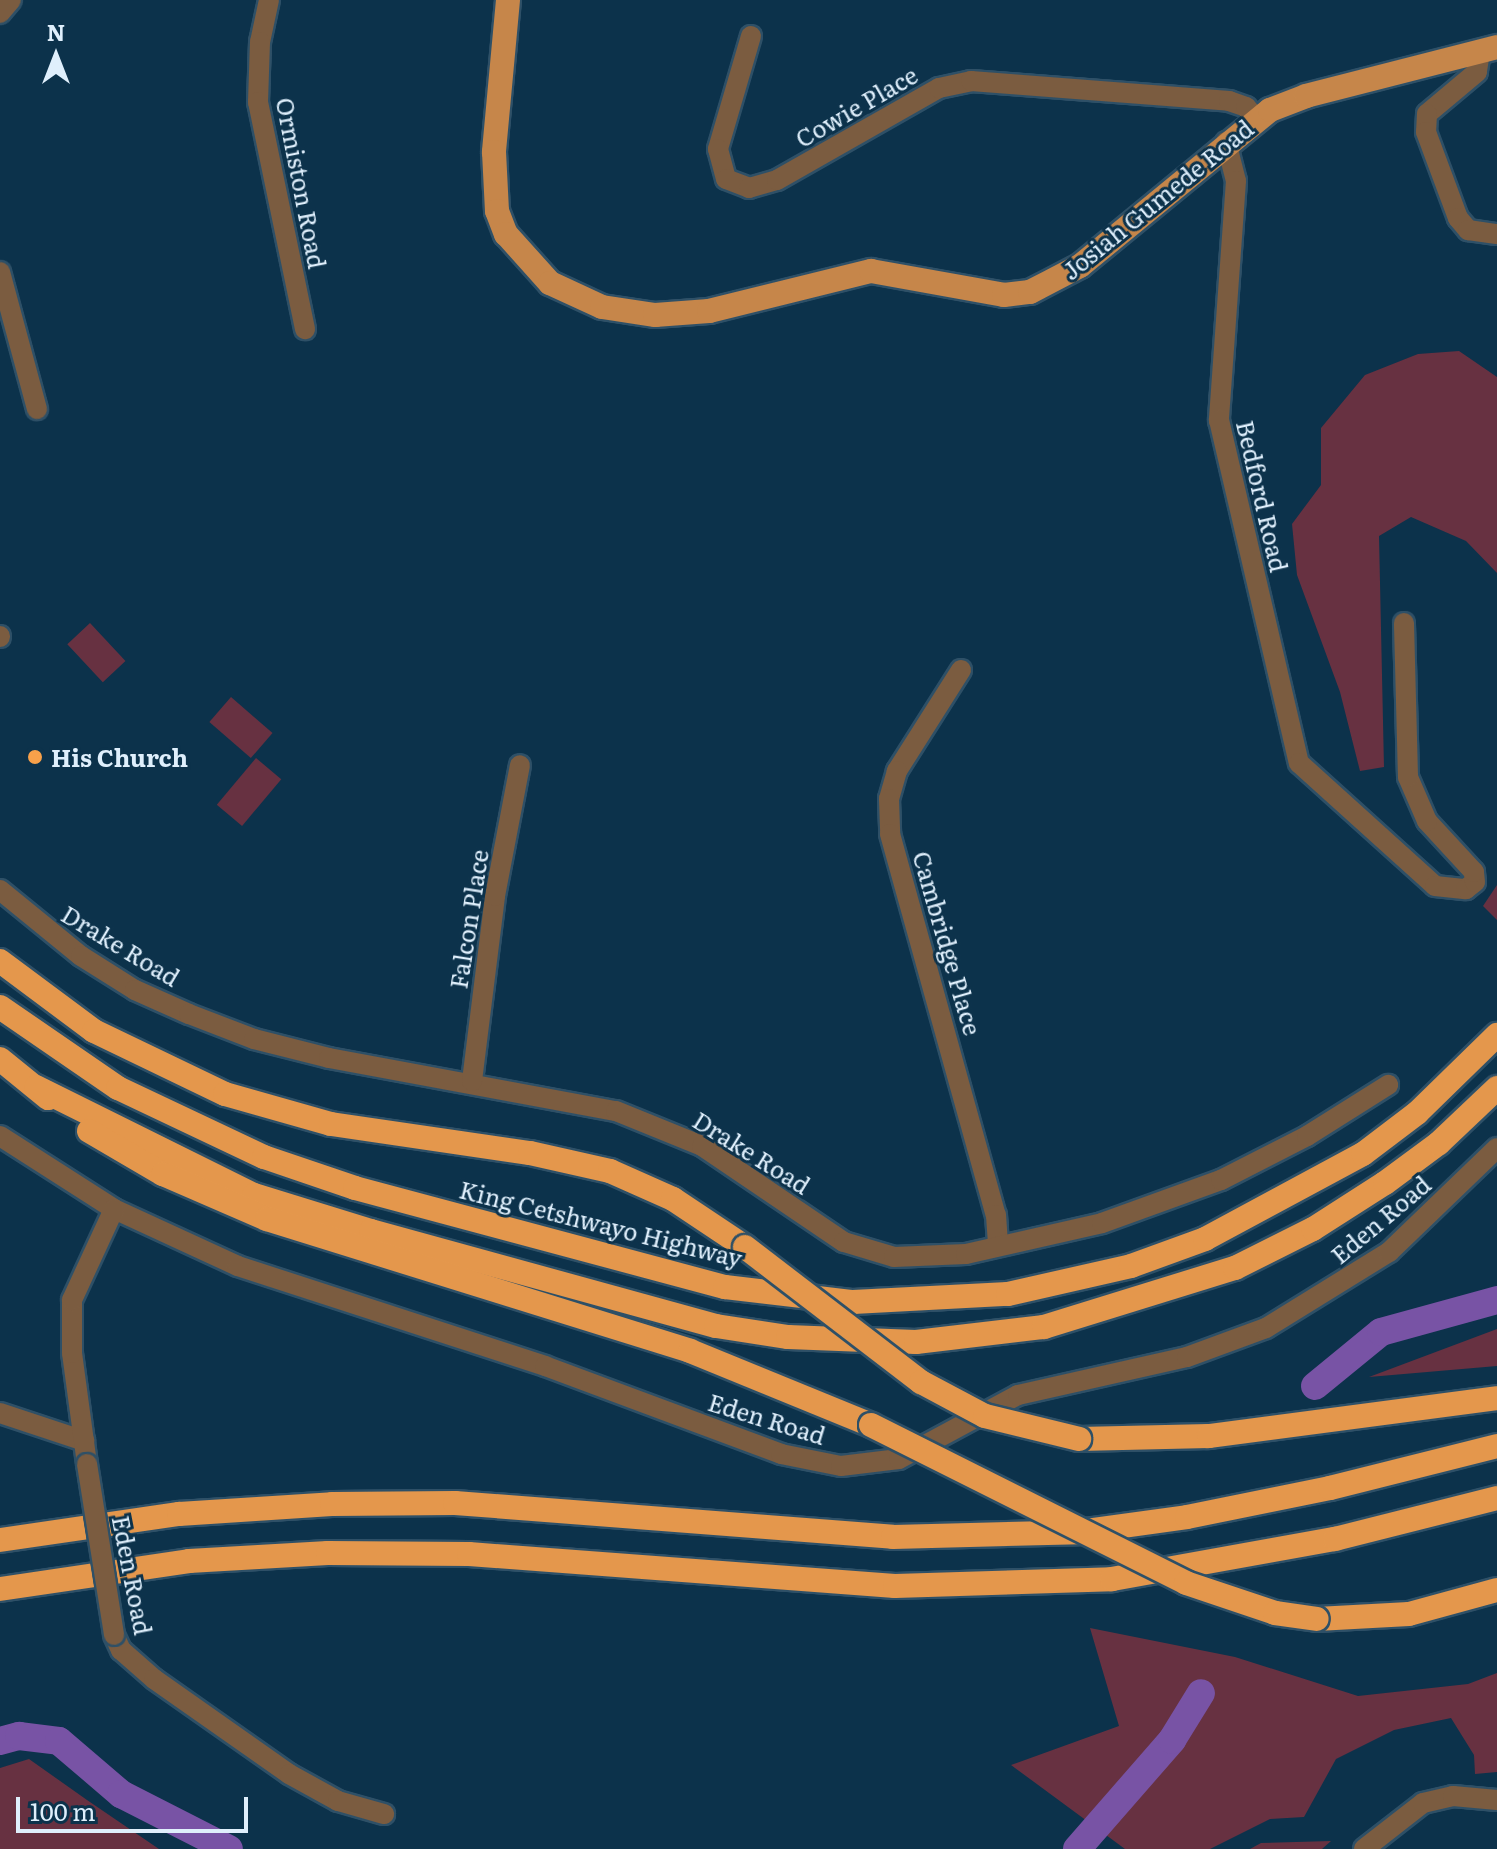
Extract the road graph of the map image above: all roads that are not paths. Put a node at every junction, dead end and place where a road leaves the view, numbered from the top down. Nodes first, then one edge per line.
1 (11, 0) edge
2 (269, 0) edge
3 (508, 0) edge
4 (0, 13) edge
5 (751, 36) dead end
6 (1489, 50) edge
7 (1256, 118) junction
8 (1226, 142) junction
9 (1497, 234) edge
10 (0, 272) edge
11 (305, 329) dead end
12 (37, 409) dead end
13 (1404, 623) dead end
14 (961, 670) dead end
15 (520, 765) dead end
16 (0, 890) edge
17 (0, 961) edge
18 (0, 1007) edge
19 (1497, 1035) edge
20 (0, 1059) edge
21 (472, 1081) junction
22 (1388, 1085) dead end
23 (36, 1087) junction
24 (1497, 1088) edge
25 (0, 1136) edge
26 (1497, 1148) edge
27 (114, 1209) junction
28 (998, 1246) junction
29 (1497, 1398) edge
30 (0, 1413) edge
31 (84, 1441) junction
32 (1497, 1446) edge
33 (1497, 1498) edge
34 (0, 1540) edge
35 (0, 1589) edge
36 (1497, 1590) edge
37 (1497, 1800) edge
38 (384, 1814) dead end
39 (1364, 1849) edge

1 - 4 street
2 - 11 street, Ormiston Road
3 - 8 main road, Josiah Gumede Road
5 - 7 street, Cowie Place
6 - 7 main road, Josiah Gumede Road
6 - 9 street
7 - 8 main road, Josiah Gumede Road
8 - 13 street, Bedford Road
10 - 12 street
14 - 28 street, Cambridge Place
15 - 21 street, Falcon Place
16 - 21 street, Drake Road
17 - 29 highway, bridge
18 - 19 highway, King Cetshwayo Highway
20 - 23 highway
21 - 28 street, Drake Road
22 - 28 street, Drake Road
23 - 24 highway
23 - 36 highway, bridge
25 - 27 street, Eden Road
26 - 27 street, Eden Road
27 - 31 street, Eden Road
30 - 31 street
31 - 38 street, Eden Road, bridge
32 - 34 highway
33 - 35 highway
37 - 39 street

